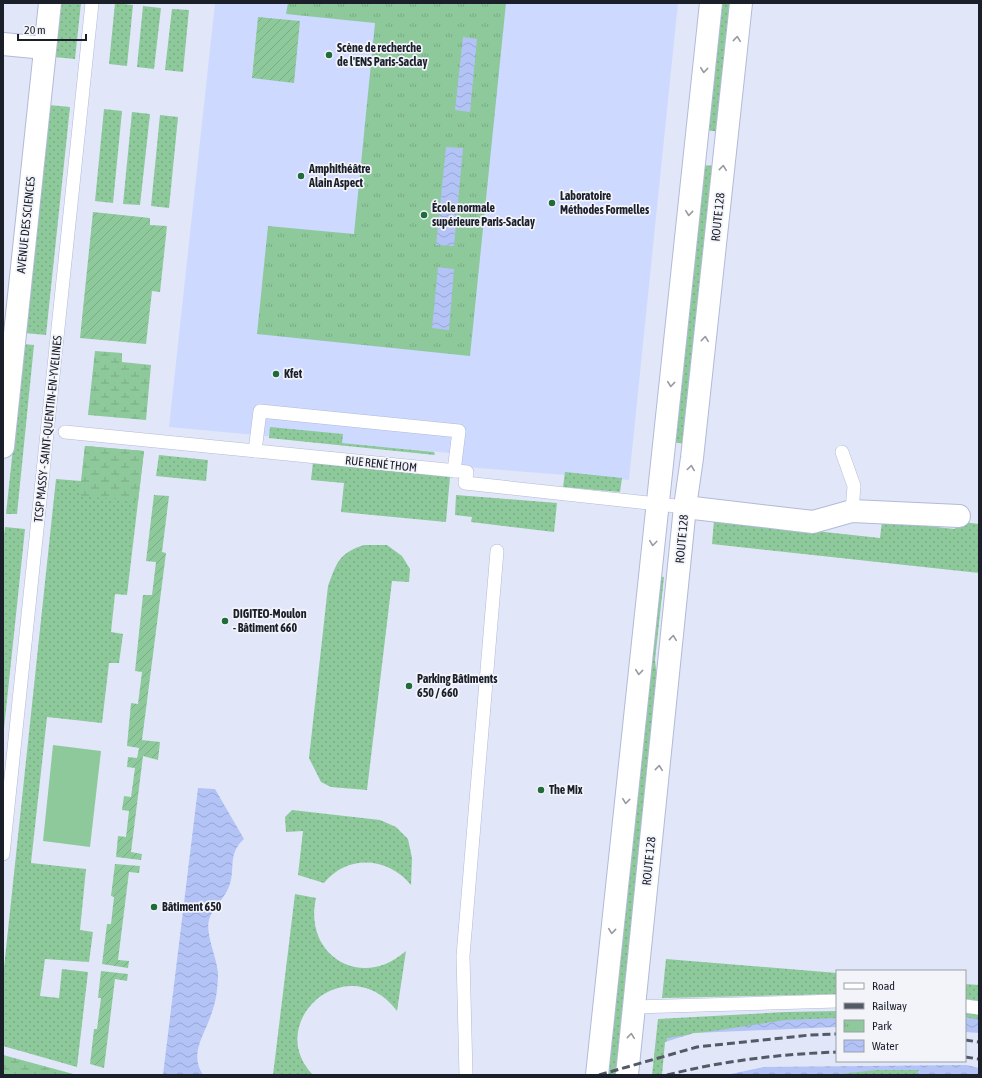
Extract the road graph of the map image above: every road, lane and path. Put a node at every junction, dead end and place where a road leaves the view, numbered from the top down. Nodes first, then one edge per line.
1 (50, 3) edge
2 (92, 3) edge
3 (711, 3) edge
4 (741, 3) edge
5 (3, 44) edge
6 (45, 48) junction
7 (65, 432) dead end
8 (3, 447) edge
9 (255, 451) junction
10 (842, 452) dead end
11 (454, 471) junction
12 (658, 504) junction
13 (685, 507) junction
14 (852, 511) junction
15 (958, 516) dead end
16 (496, 551) dead end
17 (3, 854) edge
18 (836, 1001) edge
19 (966, 1006) edge
20 (634, 1007) junction
21 (979, 1008) edge
22 (466, 1075) edge
23 (597, 1075) edge
24 (627, 1075) edge

1 - 6 main road, AVENUE DES SCIENCES
2 - 17 lane, TCSP MASSY - SAINT-QUENTIN-EN-YVELINES
3 -> 12 main road
13 -> 4 main road, ROUTE 128
5 - 6 main road
6 - 8 main road, AVENUE DES SCIENCES
7 - 9 lane, RUE RENÉ THOM
9 - 11 lane, RUE RENÉ THOM
9 - 11 lane
10 - 14 lane
11 - 12 lane, RUE RENÉ THOM
12 - 13 lane, RUE RENÉ THOM
12 -> 23 main road
13 - 14 main road
20 -> 13 main road, ROUTE 128
14 - 15 main road
16 - 22 lane
18 - 20 lane
19 - 21 lane
24 -> 20 main road, ROUTE 128

